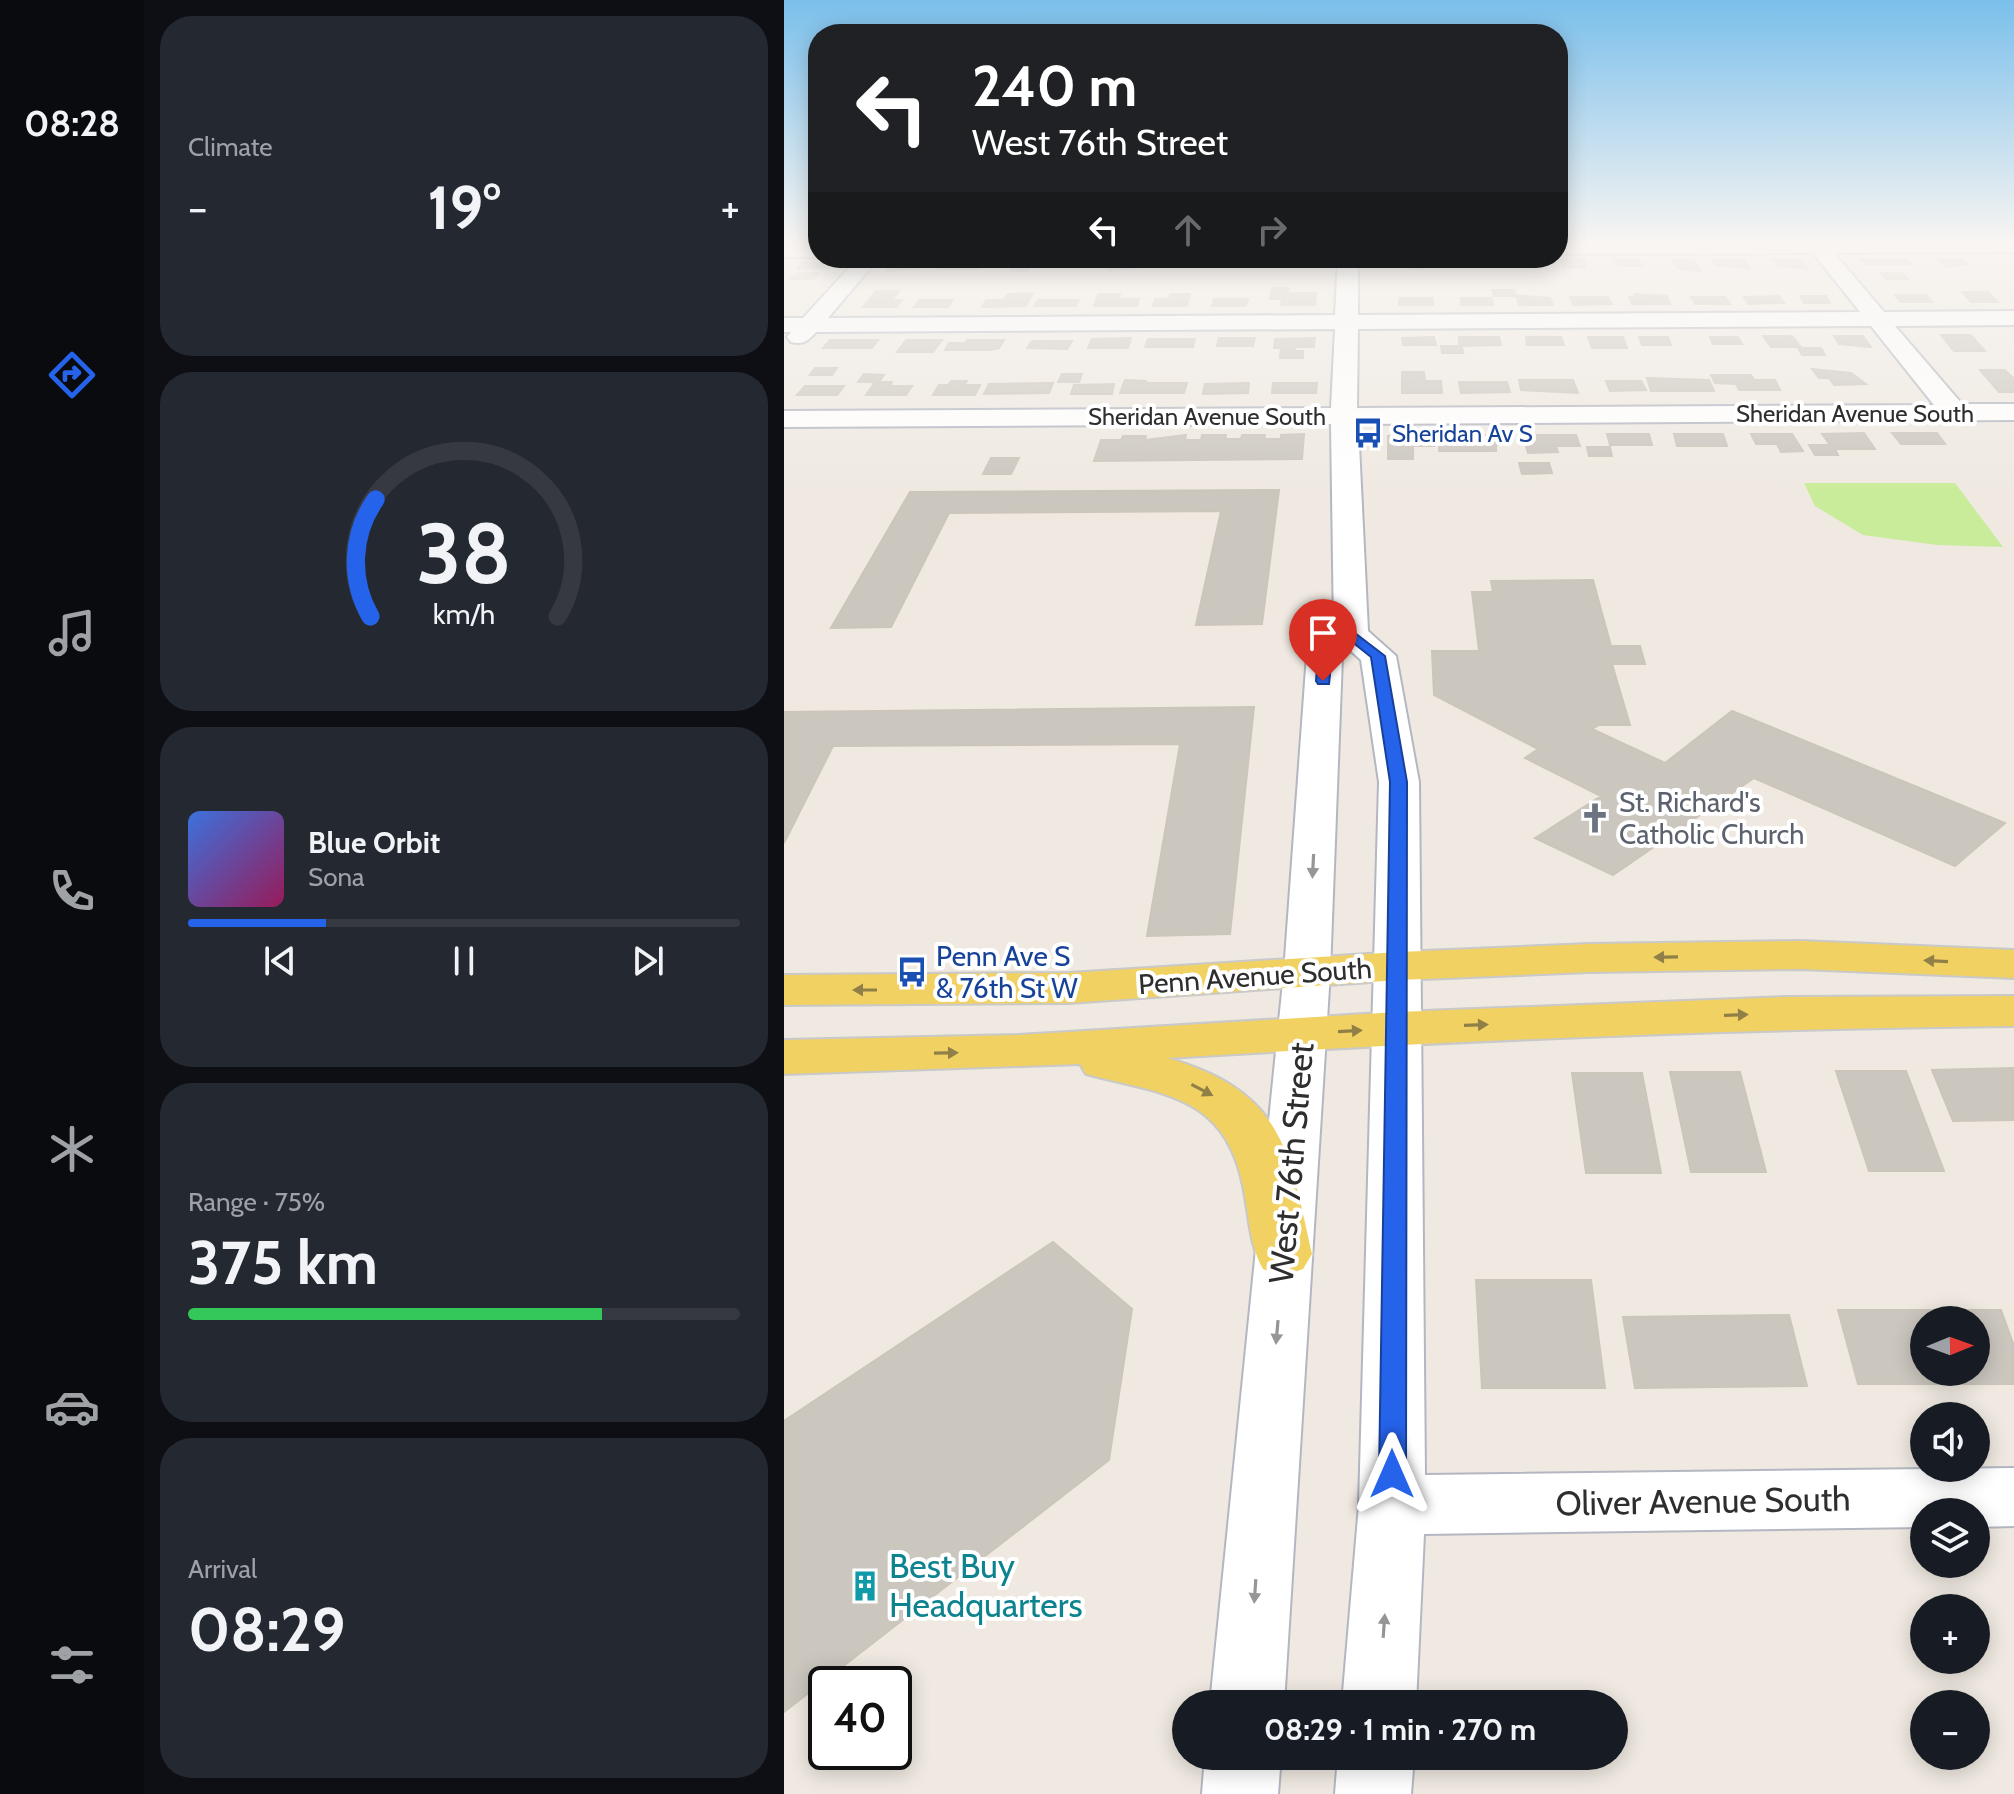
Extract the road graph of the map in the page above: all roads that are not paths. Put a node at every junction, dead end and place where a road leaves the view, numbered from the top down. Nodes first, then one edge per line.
1 (1039, 324) edge
2 (1347, 324) edge
3 (1882, 324) edge
4 (784, 325) edge
5 (810, 325) junction
6 (784, 354) edge
7 (1954, 412) junction
8 (2014, 412) edge
9 (1344, 415) junction
10 (784, 419) edge
11 (1351, 634) junction
12 (2014, 964) edge
13 (1399, 966) junction
14 (1307, 972) junction
15 (784, 990) edge
16 (2014, 1011) edge
17 (1398, 1028) junction
18 (1302, 1034) junction
19 (1018, 1051) junction
20 (784, 1057) edge
21 (1283, 1254) junction
22 (2014, 1497) edge
23 (1392, 1505) junction
24 (1248, 1690) edge
25 (1380, 1690) edge
26 (1242, 1770) edge
27 (1375, 1770) edge
28 (1240, 1794) edge
29 (1373, 1794) edge

1 - 5 street
2 - 9 street
3 - 7 street
4 - 5 street
5 - 6 street
7 - 8 street, Sheridan Avenue South
7 - 9 street, Sheridan Avenue South
9 - 10 street, Sheridan Avenue South
9 - 11 street
11 - 13 street
11 -> 14 street, West 76th Street
12 -> 13 main road, Penn Avenue South
13 - 14 main road, Penn Avenue South
13 - 17 street
14 -> 15 main road, Penn Avenue South
14 - 18 street, West 76th Street
17 -> 16 main road
18 -> 17 main road
17 - 23 street
18 - 19 main road
18 - 21 street, West 76th Street
20 -> 19 main road
19 -> 21 main road
21 -> 24 street, West 76th Street
22 - 23 street, Oliver Avenue South
25 -> 23 street
26 - 28 street
27 - 29 street

